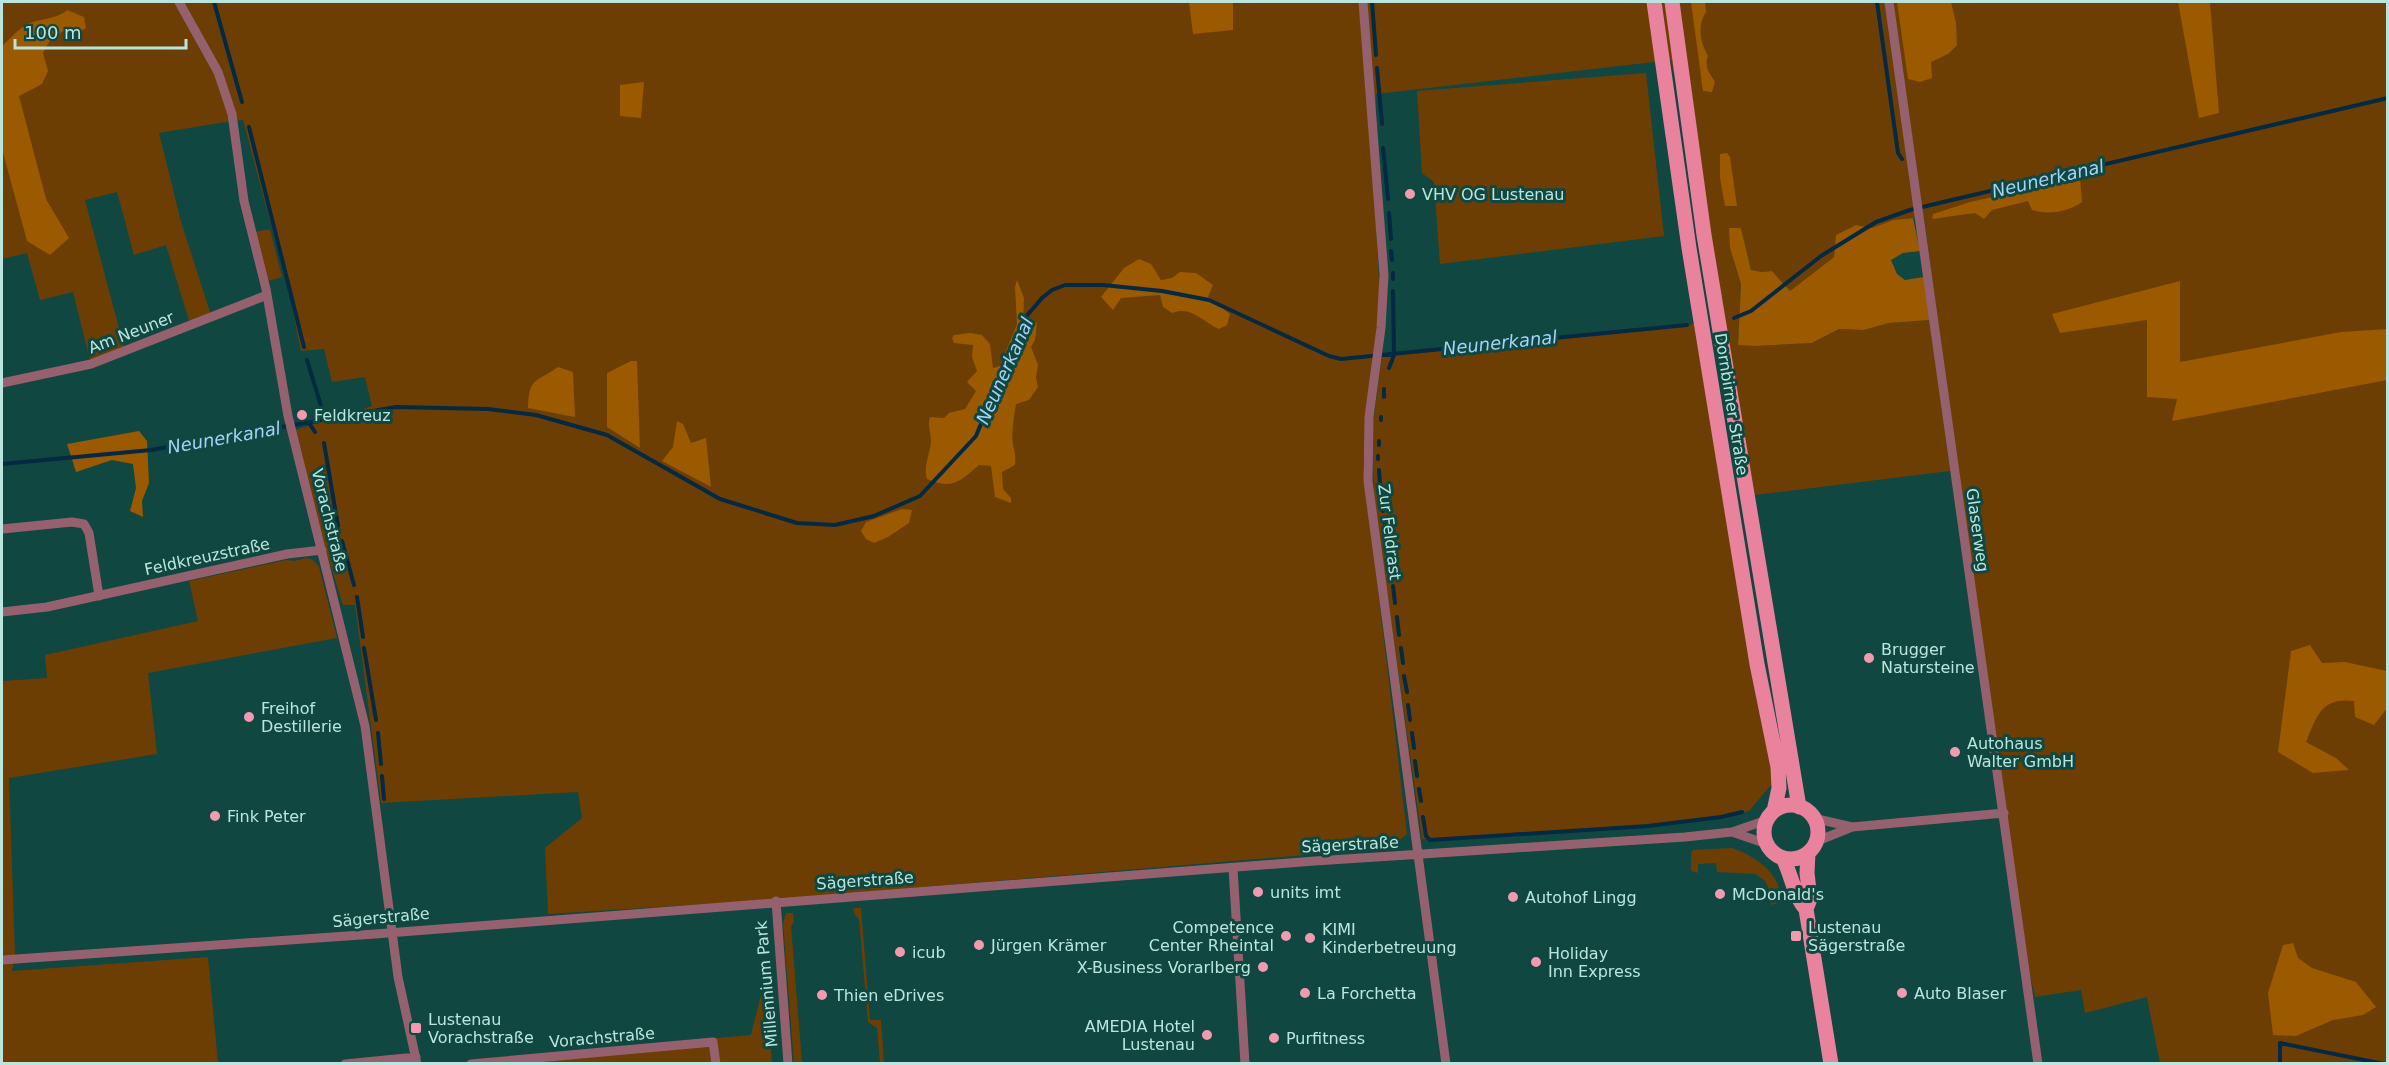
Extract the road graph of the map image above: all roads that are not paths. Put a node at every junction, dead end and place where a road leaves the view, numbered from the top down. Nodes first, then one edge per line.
1 (180, 2) edge
2 (1363, 2) edge
3 (1654, 2) edge
4 (1672, 2) edge
5 (1889, 2) edge
6 (267, 295) junction
7 (2, 383) edge
8 (2, 529) edge
9 (322, 549) junction
10 (99, 596) junction
11 (2, 612) edge
12 (1799, 807) junction
13 (2004, 813) junction
14 (1771, 815) junction
15 (1813, 818) junction
16 (1852, 827) junction
17 (1732, 832) junction
18 (1767, 844) junction
19 (1812, 847) junction
20 (1418, 855) junction
21 (1783, 858) junction
22 (1233, 868) junction
23 (776, 902) junction
24 (1806, 909) junction
25 (392, 932) junction
26 (2, 960) edge
27 (416, 1060) edge
28 (345, 1064) edge
29 (471, 1064) edge
30 (716, 1064) edge
31 (788, 1064) edge
32 (1245, 1064) edge
33 (1446, 1064) edge
34 (1831, 1064) edge
35 (2038, 1064) edge

1 - 6 street, Vorachstraße
2 - 20 street, Zur Feldrast
3 - 14 main road, Dornbirner Straße
4 - 12 main road, Dornbirner Straße
5 - 13 street, Glaserweg
6 - 7 street, Am Neuner
6 - 9 street, Vorachstraße
8 - 10 street
9 - 10 street, Feldkreuzstraße
9 - 25 street, Vorachstraße
10 - 11 street, Feldkreuzstraße
12 - 14 main road
12 - 15 main road
13 - 16 street
13 - 35 street, Glaserweg
14 - 17 street, Sägerstraße
14 - 18 main road, Dornbirner Straße
15 - 16 street
15 - 19 main road
16 - 19 street
17 - 18 street, Sägerstraße
17 - 20 street, Sägerstraße
18 - 21 main road
19 - 21 main road
19 - 24 main road
20 - 22 street, Sägerstraße
20 - 33 street, Zur Feldrast
21 - 24 main road
22 - 23 street, Sägerstraße
22 - 32 street
23 - 25 street, Sägerstraße
23 - 31 street, Millennium Park
24 - 34 main road
25 - 26 street, Sägerstraße
25 - 27 street, Vorachstraße
27 - 28 street, Vorachstraße
29 - 30 street, Vorachstraße

